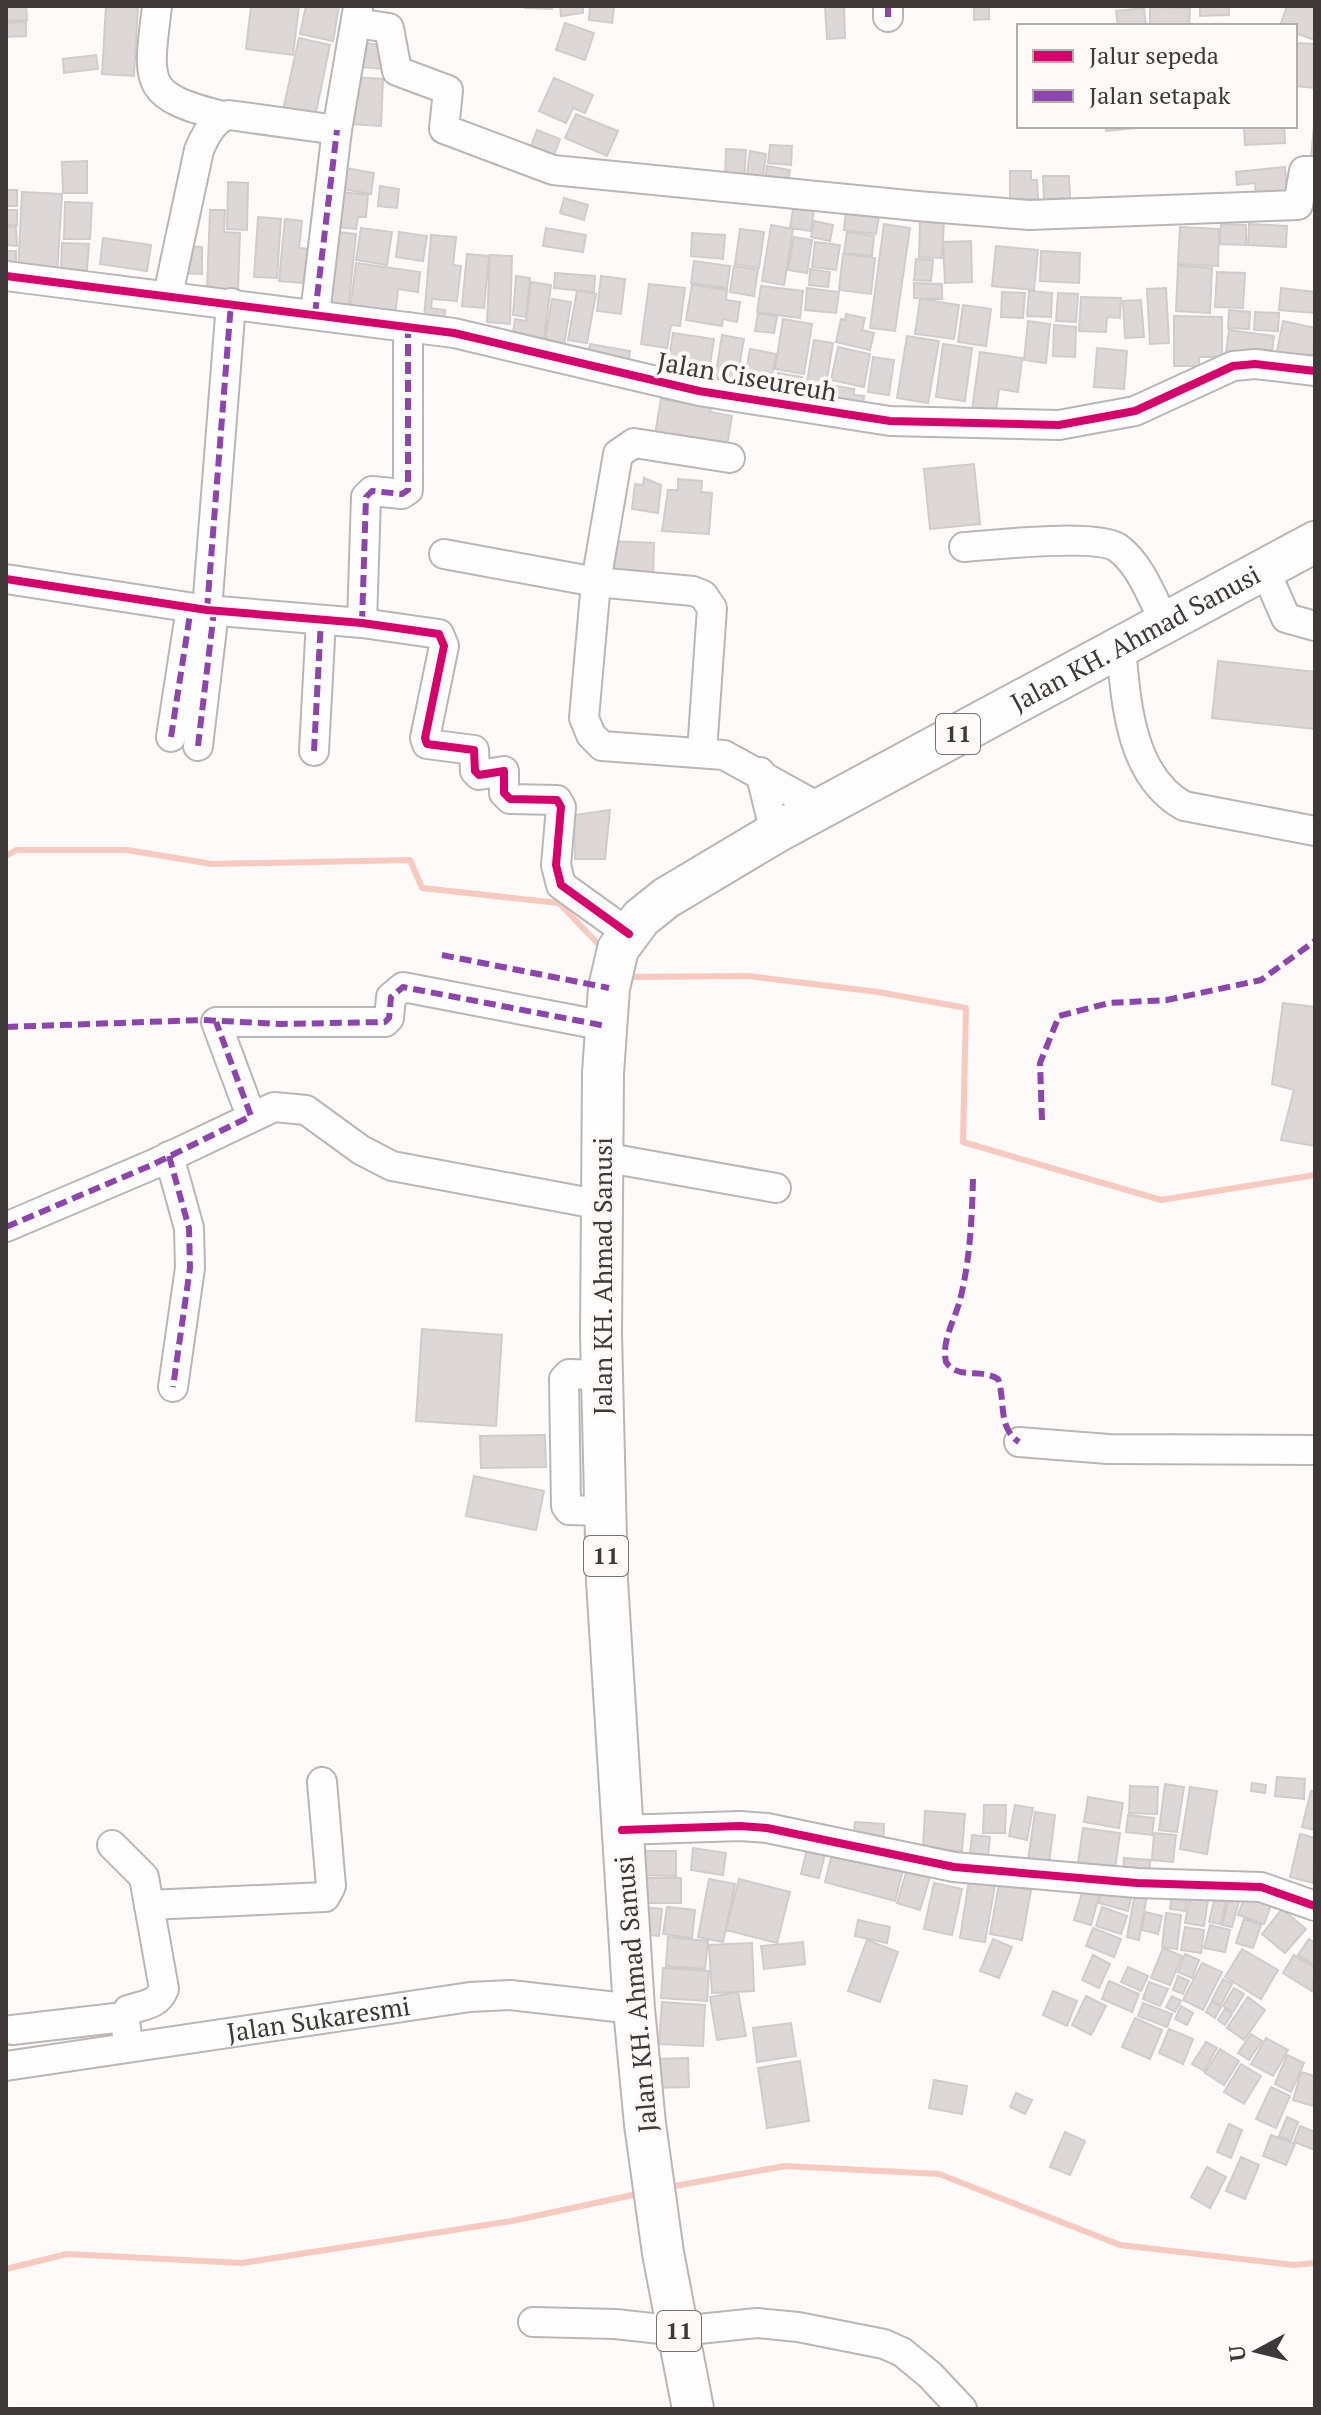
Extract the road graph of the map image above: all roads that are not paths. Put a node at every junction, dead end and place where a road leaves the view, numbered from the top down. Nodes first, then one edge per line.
1 (157, 6) edge
2 (357, 14) edge
3 (215, 124) junction
4 (337, 130) junction
5 (1315, 171) edge
6 (6, 276) edge
7 (168, 295) junction
8 (231, 303) junction
9 (315, 314) junction
10 (408, 327) junction
11 (1315, 371) edge
12 (730, 458) dead end
13 (1315, 542) edge
14 (964, 547) dead end
15 (444, 554) dead end
16 (1265, 570) junction
17 (6, 579) edge
18 (596, 582) junction
19 (204, 609) junction
20 (321, 620) junction
21 (1164, 621) junction
22 (362, 623) junction
23 (1315, 626) edge
24 (1121, 647) junction
25 (171, 737) dead end
26 (198, 746) dead end
27 (314, 751) dead end
28 (702, 752) junction
29 (760, 772) junction
30 (820, 808) junction
31 (1315, 831) edge
32 (775, 833) junction
33 (623, 942) junction
34 (607, 1007) junction
35 (251, 1116) junction
36 (169, 1156) junction
37 (603, 1157) junction
38 (776, 1188) dead end
39 (602, 1205) junction
40 (6, 1227) edge
41 (173, 1387) dead end
42 (1019, 1442) dead end
43 (1315, 1450) edge
44 (322, 1782) dead end
45 (622, 1830) junction
46 (112, 1845) dead end
47 (149, 1905) junction
48 (1315, 1906) edge
49 (634, 2009) junction
50 (124, 2017) junction
51 (12, 2030) dead end
52 (129, 2046) junction
53 (6, 2066) edge
54 (533, 2322) dead end
55 (679, 2331) junction
56 (693, 2409) edge
57 (962, 2409) edge

1 - 3 street
2 - 4 street
2 - 5 street
3 - 4 street
3 - 7 street
4 - 9 street
6 - 7 street, Jalan Ciseureuh
7 - 8 street, Jalan Ciseureuh
8 - 9 street, Jalan Ciseureuh
8 - 19 street
9 - 10 street, Jalan Ciseureuh
10 - 11 street, Jalan Ciseureuh
10 - 22 street
12 - 18 street
13 - 16 highway, Jalan KH. Ahmad Sanusi / 11
14 - 21 street
15 - 18 street
16 - 21 highway, Jalan KH. Ahmad Sanusi / 11
16 - 23 street
17 - 19 street
18 - 28 street
18 - 28 street
19 - 20 street
19 - 25 street
19 - 26 street
20 - 22 street
20 - 27 street
21 - 24 highway, Jalan KH. Ahmad Sanusi / 11
22 - 33 street
24 - 30 highway, Jalan KH. Ahmad Sanusi / 11
24 - 31 street
28 - 29 street
29 - 30 street
29 - 32 street
30 - 32 highway, Jalan KH. Ahmad Sanusi / 11
32 - 33 highway, Jalan KH. Ahmad Sanusi / 11
33 - 34 highway, Jalan KH. Ahmad Sanusi / 11
34 - 35 street
34 - 37 highway, Jalan KH. Ahmad Sanusi / 11
35 - 36 street
35 - 39 street
36 - 40 street
36 - 41 street
37 - 38 street
37 - 39 highway, Jalan KH. Ahmad Sanusi / 11
39 - 45 highway, Jalan KH. Ahmad Sanusi / 11
42 - 43 street
44 - 47 street
45 - 48 street
45 - 49 highway, Jalan KH. Ahmad Sanusi / 11
46 - 47 street
47 - 50 street
49 - 52 street, Jalan Sukaresmi
49 - 55 highway, Jalan KH. Ahmad Sanusi / 11
50 - 51 street
50 - 52 street
52 - 53 street, Jalan Sukaresmi
54 - 55 street
55 - 56 highway, Jalan KH. Ahmad Sanusi / 11
55 - 57 street

